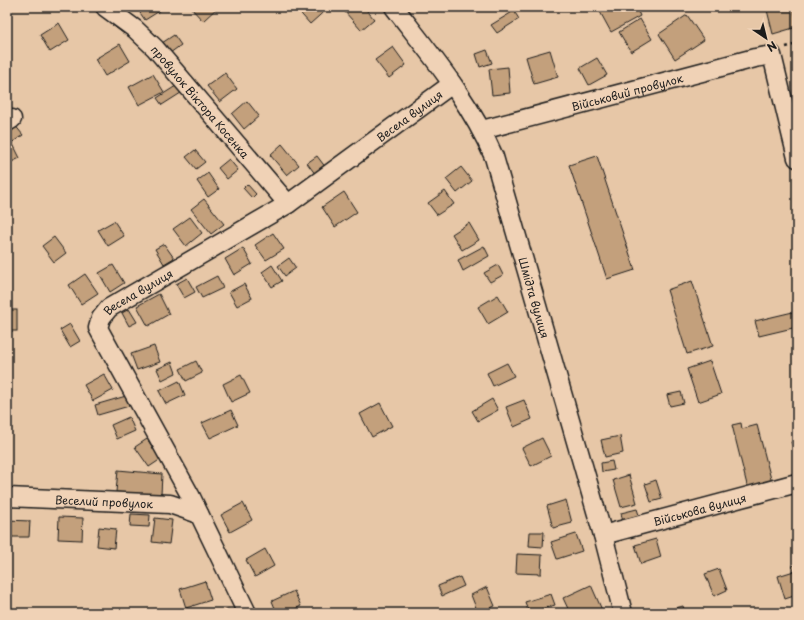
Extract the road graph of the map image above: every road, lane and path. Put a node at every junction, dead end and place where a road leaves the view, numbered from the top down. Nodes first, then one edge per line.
1 (105, 7) edge
2 (394, 7) edge
3 (452, 84) junction
4 (482, 130) junction
5 (797, 158) edge
6 (288, 204) junction
7 (797, 483) edge
8 (7, 497) edge
9 (199, 514) junction
10 (603, 535) junction
11 (247, 613) edge
12 (623, 613) edge

1 - 6 street, провулок Віктора Косенка
2 - 3 street, Шмідта вулиця
3 - 4 street, Шмідта вулиця
3 - 6 street, Весела вулиця
4 - 5 street, Військовий провулок
4 - 10 street, Шмідта вулиця
6 - 9 street, Весела вулиця
7 - 10 street, Військова вулиця
8 - 9 street, Веселий провулок
9 - 11 street, Весела вулиця
10 - 12 street, Шмідта вулиця

